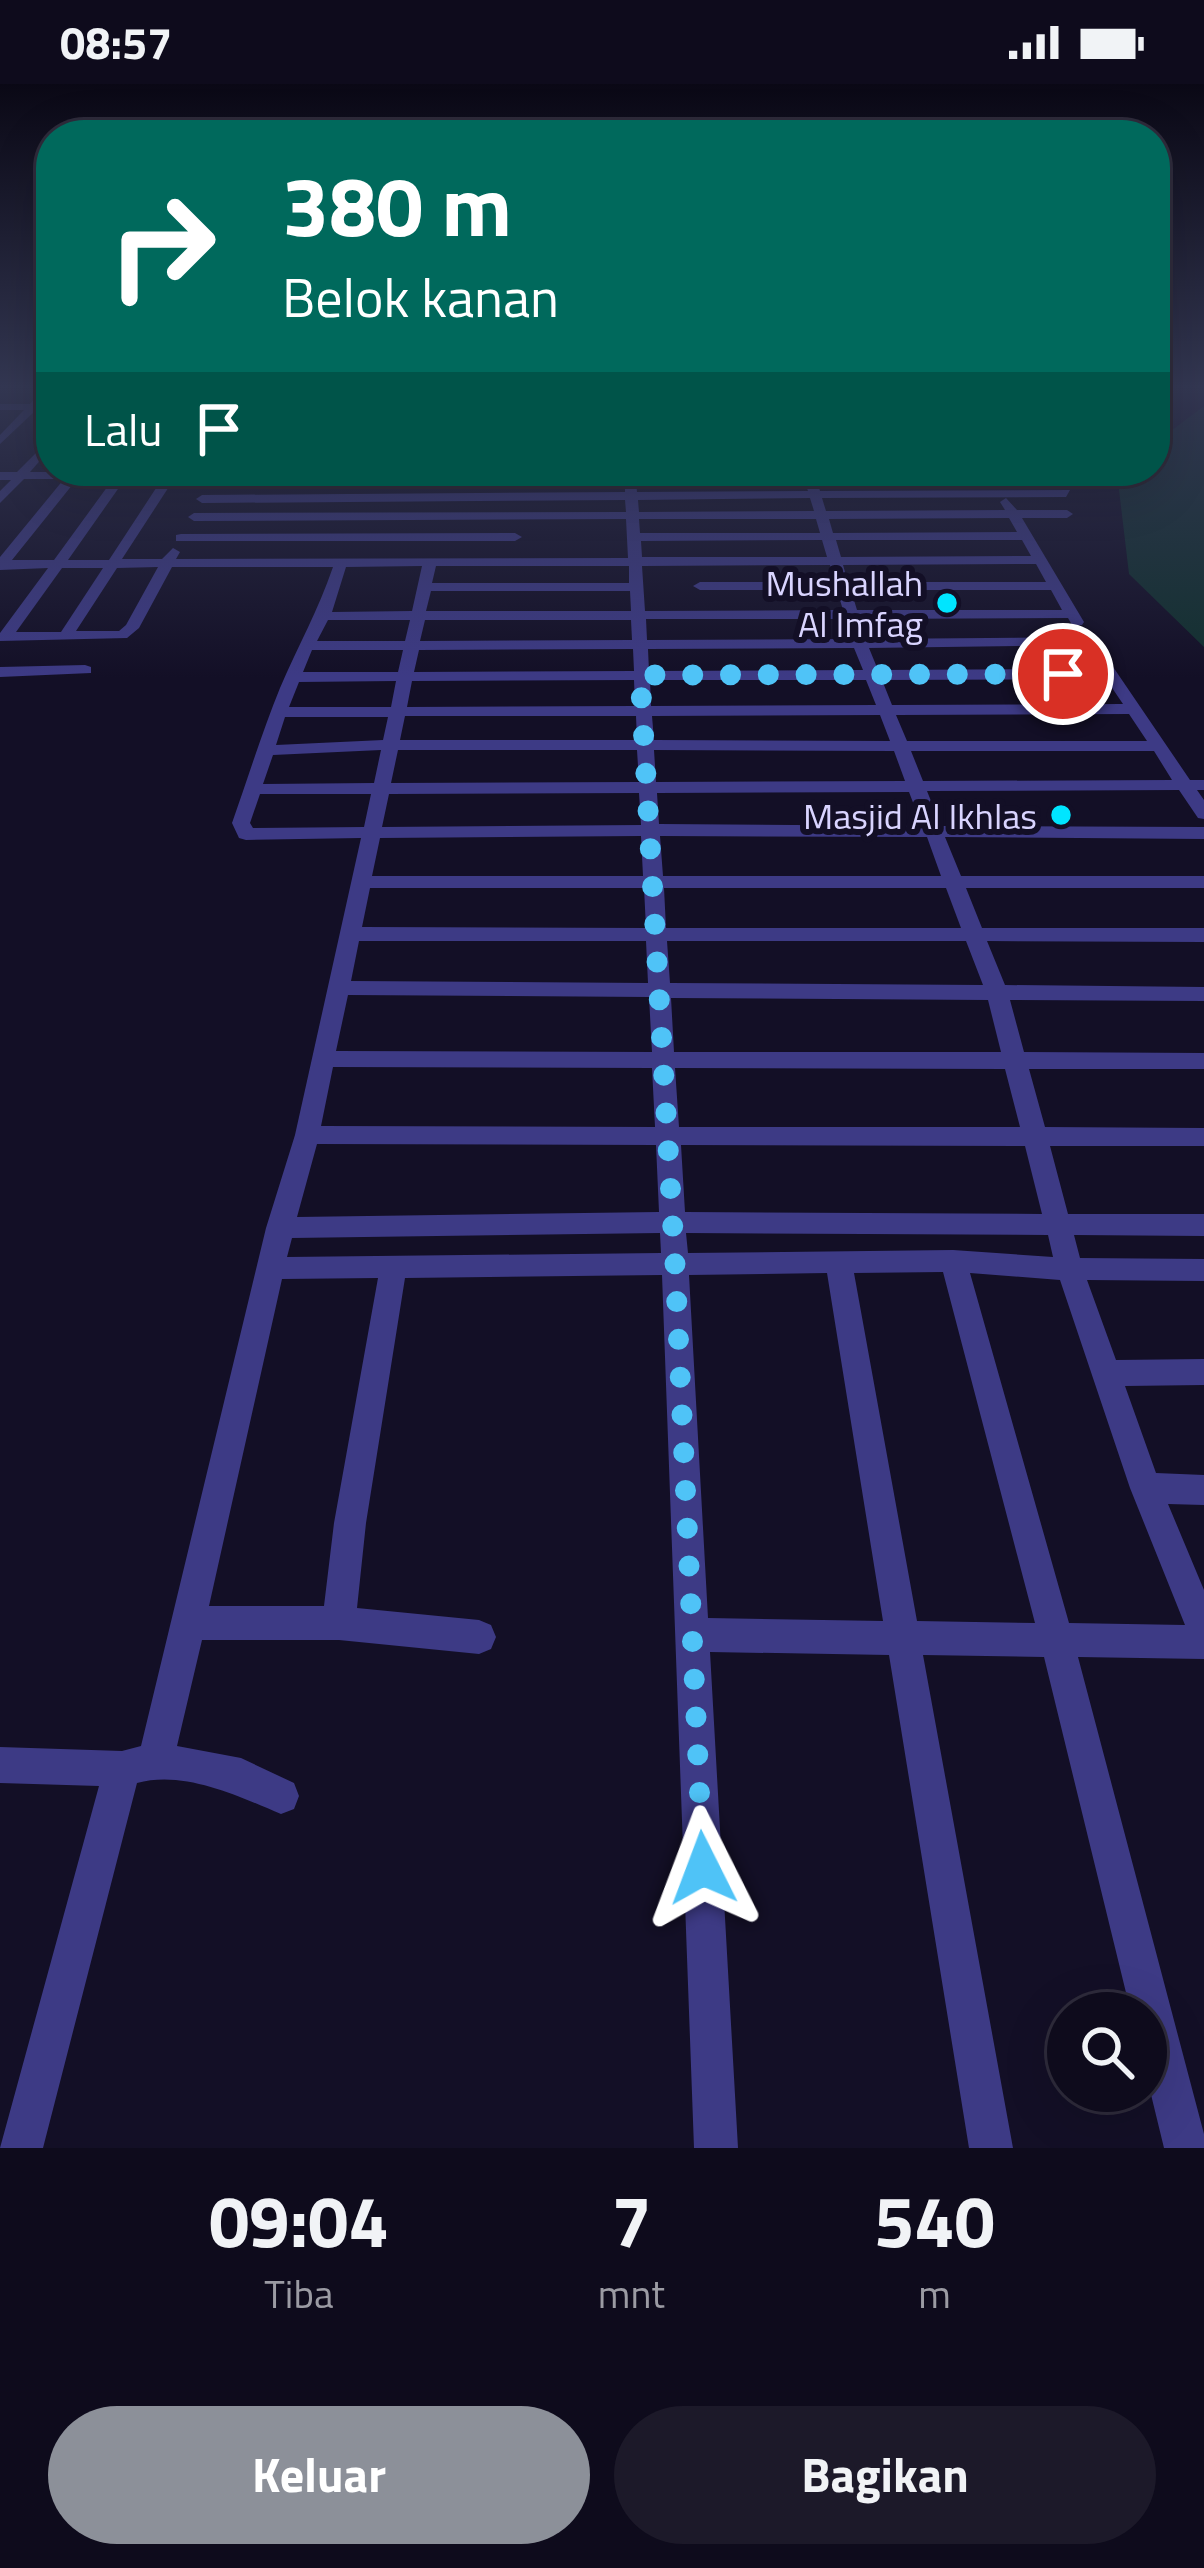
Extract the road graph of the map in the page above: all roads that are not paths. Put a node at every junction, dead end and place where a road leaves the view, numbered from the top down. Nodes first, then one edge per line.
1 (65, 486) edge
2 (114, 486) edge
3 (163, 486) edge
4 (210, 486) edge
5 (419, 486) edge
6 (458, 486) edge
7 (895, 486) edge
8 (996, 486) edge
9 (1066, 493) dead end
10 (1001, 494) junction
11 (417, 496) junction
12 (817, 498) edge
13 (202, 499) junction
14 (1013, 514) junction
15 (1067, 514) dead end
16 (584, 515) junction
17 (414, 516) junction
18 (194, 517) junction
19 (1024, 536) junction
20 (410, 537) junction
21 (514, 537) dead end
22 (181, 538) junction
23 (634, 544) edge
24 (696, 560) junction
25 (1038, 560) junction
26 (837, 561) junction
27 (341, 562) junction
28 (584, 562) junction
29 (113, 563) junction
30 (166, 563) junction
31 (58, 564) junction
32 (1, 565) edge
33 (420, 570) junction
34 (700, 586) junction
35 (1053, 586) junction
36 (846, 587) junction
37 (419, 613) junction
38 (705, 613) junction
39 (851, 613) junction
40 (1072, 614) junction
41 (323, 616) junction
42 (2, 637) edge
43 (65, 638) junction
44 (413, 642) junction
45 (1089, 642) junction
46 (860, 643) junction
47 (305, 646) junction
48 (86, 670) dead end
49 (0, 672) edge
50 (1111, 674) junction
51 (406, 675) junction
52 (640, 675) junction
53 (873, 676) junction
54 (296, 677) junction
55 (889, 708) junction
56 (643, 709) junction
57 (1135, 709) junction
58 (398, 710) junction
59 (282, 712) junction
60 (646, 745) junction
61 (390, 746) junction
62 (1160, 746) junction
63 (903, 747) junction
64 (268, 750) junction
65 (649, 784) junction
66 (382, 785) junction
67 (1196, 786) edge
68 (918, 787) junction
69 (253, 789) junction
70 (1204, 814) edge
71 (652, 830) junction
72 (1204, 833) edge
73 (371, 834) junction
74 (936, 834) junction
75 (953, 880) junction
76 (654, 881) junction
77 (361, 882) junction
78 (1204, 882) edge
79 (975, 932) junction
80 (351, 934) junction
81 (657, 934) junction
82 (1204, 935) edge
83 (338, 988) junction
84 (660, 993) junction
85 (997, 993) junction
86 (1204, 994) edge
87 (664, 1058) junction
88 (324, 1059) junction
89 (1015, 1061) junction
90 (1204, 1061) edge
91 (668, 1134) junction
92 (307, 1135) junction
93 (1204, 1138) edge
94 (1036, 1139) junction
95 (673, 1222) junction
96 (1204, 1225) edge
97 (1059, 1226) junction
98 (279, 1228) junction
99 (838, 1261) junction
100 (953, 1261) junction
101 (675, 1264) junction
102 (392, 1267) junction
103 (272, 1268) junction
104 (1070, 1269) junction
105 (1204, 1270) edge
106 (1204, 1372) edge
107 (1109, 1373) junction
108 (1146, 1488) junction
109 (1204, 1490) edge
110 (191, 1623) junction
111 (339, 1623) junction
112 (1204, 1631) edge
113 (692, 1635) junction
114 (479, 1636) dead end
115 (1056, 1636) junction
116 (905, 1640) junction
117 (1204, 1642) edge
118 (138, 1764) junction
119 (0, 1765) edge
120 (281, 1796) dead end
121 (21, 2148) edge
122 (716, 2148) edge
123 (991, 2148) edge
124 (1186, 2148) edge

1 - 32 street
2 - 31 street
3 - 29 street
4 - 13 street
5 - 11 street
6 - 23 street
7 - 12 street
8 - 10 street
9 - 10 street
10 - 12 street
10 - 14 street
11 - 13 street
11 - 17 street
11 - 23 street
12 - 14 street
12 - 19 street
12 - 23 street
12 - 23 street
12 - 23 street
12 - 26 street
13 - 18 street
14 - 15 street
14 - 19 street
16 - 17 street
16 - 23 street
16 - 28 street
17 - 18 street
17 - 20 street
18 - 22 street
19 - 25 street
20 - 21 street
20 - 22 street
20 - 33 street
22 - 30 street
23 - 24 street
23 - 28 street
23 - 33 street
23 - 37 street
23 - 38 street
23 - 44 street
23 - 46 street
23 - 52 street
24 - 26 street
24 - 34 street
25 - 26 street
25 - 35 street
26 - 36 street
27 - 30 street
27 - 33 street
27 - 41 street
28 - 33 street
29 - 30 street
29 - 31 street
29 - 43 street
30 - 43 street
31 - 32 street
31 - 42 street
33 - 37 street
34 - 36 street
34 - 38 street
35 - 36 street
35 - 40 street
36 - 39 street
37 - 41 street
37 - 44 street
38 - 39 street
39 - 40 street
39 - 46 street
40 - 45 street
41 - 47 street
42 - 43 street
44 - 47 street
44 - 51 street
45 - 46 street
45 - 50 street
46 - 53 street
47 - 54 street
48 - 49 street
50 - 53 street
50 - 57 street
51 - 52 street
51 - 54 street
51 - 58 street
52 - 53 street
52 - 56 street
53 - 55 street
54 - 59 street
55 - 56 street
55 - 57 street
55 - 63 street
56 - 58 street
56 - 60 street
57 - 62 street
58 - 59 street
58 - 61 street
59 - 64 street
60 - 61 street
60 - 63 street
60 - 65 street
61 - 64 street
61 - 66 street
62 - 63 street
62 - 67 street
63 - 68 street
64 - 69 street
65 - 66 street
65 - 68 street
65 - 71 street
66 - 69 street
66 - 73 street
67 - 68 street
67 - 70 street
68 - 74 street
69 - 73 street
71 - 73 street
71 - 74 street
71 - 76 street
72 - 74 street
73 - 77 street
74 - 75 street
75 - 76 street
75 - 78 street
75 - 79 street
76 - 77 street
76 - 81 street
77 - 80 street
79 - 81 street
79 - 82 street
79 - 85 street
80 - 81 street
80 - 83 street
81 - 84 street
83 - 84 street
83 - 88 street
84 - 85 street
84 - 87 street
85 - 86 street
85 - 89 street
87 - 88 street
87 - 89 street
87 - 91 street
88 - 92 street
89 - 90 street
89 - 94 street
91 - 92 street
91 - 94 street
91 - 95 street
92 - 98 street
93 - 94 street
94 - 97 street
95 - 97 street
95 - 98 street
95 - 101 street
96 - 97 street
97 - 104 street
98 - 103 street
99 - 100 street
99 - 101 street
99 - 116 street
100 - 104 street
100 - 115 street
101 - 102 street
101 - 113 street
102 - 103 street
102 - 111 street
103 - 110 street
104 - 105 street
104 - 107 street
106 - 107 street
107 - 108 street
108 - 109 street
108 - 112 street
110 - 111 street
110 - 118 street
111 - 114 street
113 - 116 street
113 - 122 street
115 - 116 street
115 - 117 street
115 - 124 street
116 - 123 street
118 - 119 street
118 - 120 street
118 - 121 street

